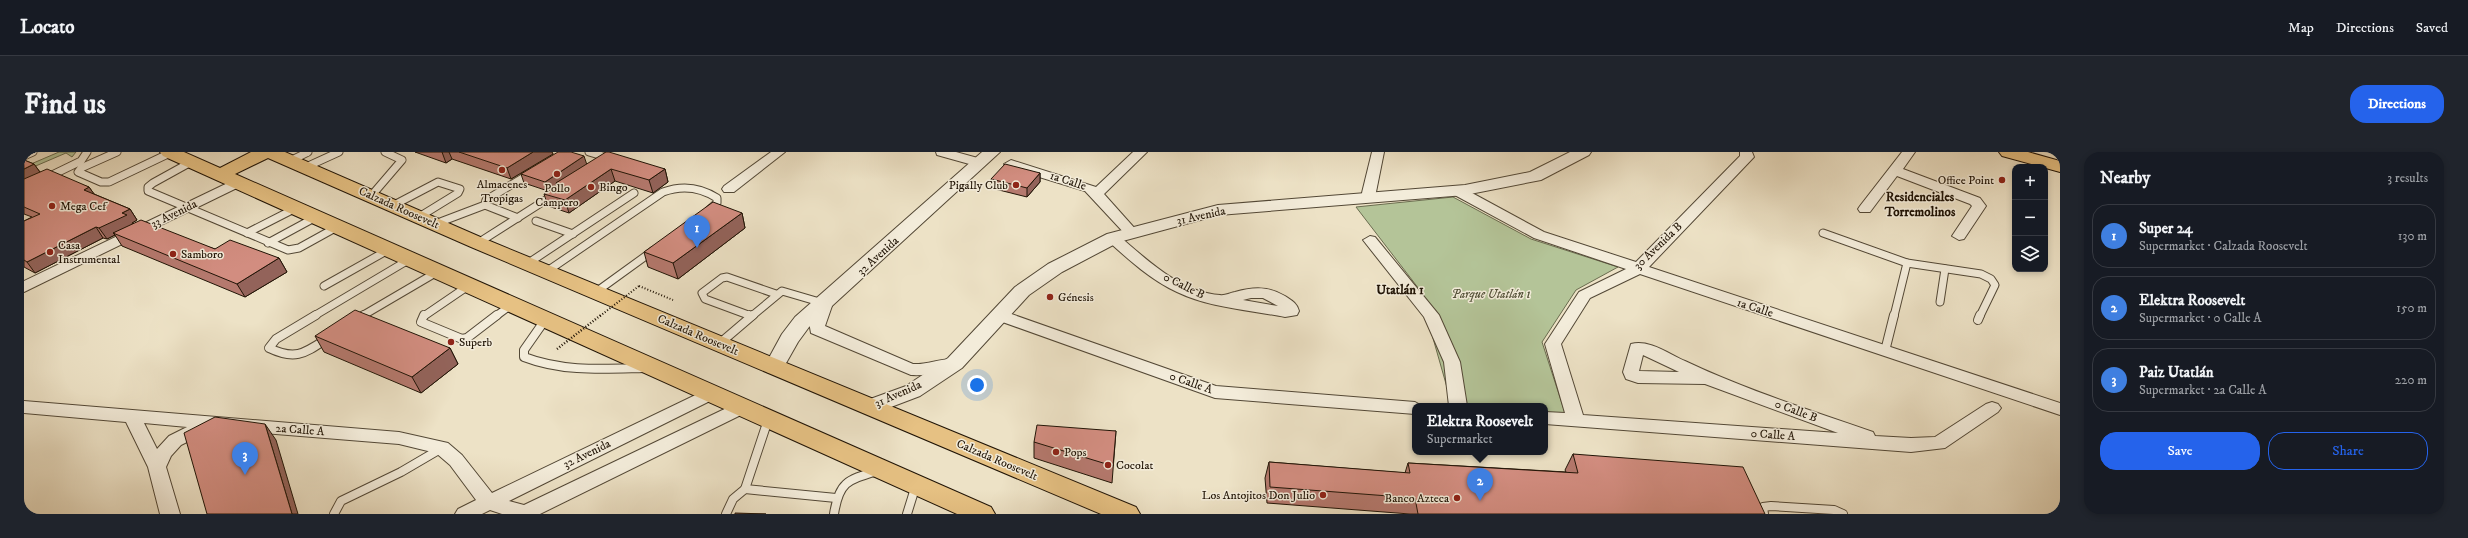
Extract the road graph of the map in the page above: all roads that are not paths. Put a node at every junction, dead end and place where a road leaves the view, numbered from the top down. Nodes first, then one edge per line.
1 (33, 152) edge
2 (87, 152) edge
3 (117, 152) edge
4 (169, 152) edge
5 (265, 152) edge
6 (270, 152) edge
7 (339, 152) edge
8 (385, 152) edge
9 (589, 152) edge
10 (779, 152) edge
11 (942, 152) edge
12 (1140, 152) edge
13 (1378, 152) edge
14 (1583, 152) edge
15 (1746, 152) edge
16 (1909, 152) edge
17 (2008, 152) edge
18 (2052, 152) edge
19 (24, 156) edge
20 (2060, 156) edge
21 (986, 158) edge
22 (301, 160) edge
23 (191, 162) junction
24 (1011, 164) edge
25 (598, 166) edge
26 (2060, 167) edge
27 (539, 168) edge
28 (1896, 171) junction
29 (229, 178) junction
30 (43, 180) edge
31 (565, 188) edge
32 (729, 189) dead end
33 (1456, 190) junction
34 (634, 193) dead end
35 (1096, 194) junction
36 (372, 195) junction
37 (1368, 197) junction
38 (485, 205) junction
39 (189, 206) junction
40 (394, 206) junction
41 (296, 208) junction
42 (1865, 209) dead end
43 (702, 216) edge
44 (316, 217) junction
45 (518, 218) junction
46 (427, 221) junction
47 (536, 221) dead end
48 (337, 227) junction
49 (1131, 232) junction
50 (1823, 232) dead end
51 (247, 233) junction
52 (573, 234) junction
53 (1959, 236) dead end
54 (1113, 238) junction
55 (1370, 240) dead end
56 (268, 243) junction
57 (478, 243) junction
58 (663, 244) edge
59 (388, 250) junction
60 (410, 259) junction
61 (1907, 263) junction
62 (537, 268) junction
63 (1638, 269) junction
64 (1945, 269) junction
65 (437, 272) junction
66 (324, 286) dead end
67 (468, 286) junction
68 (24, 287) edge
69 (596, 292) junction
70 (776, 294) junction
71 (1940, 302) dead end
72 (825, 304) junction
73 (511, 305) junction
74 (1291, 311) dead end
75 (1000, 315) junction
76 (751, 316) junction
77 (545, 320) junction
78 (1978, 320) dead end
79 (348, 325) edge
80 (334, 333) edge
81 (719, 344) junction
82 (1885, 351) junction
83 (955, 363) junction
84 (774, 367) junction
85 (651, 368) junction
86 (1706, 378) dead end
87 (710, 394) junction
88 (1458, 403) edge
89 (24, 407) edge
90 (870, 407) junction
91 (741, 408) junction
92 (1412, 408) edge
93 (1992, 408) dead end
94 (2060, 409) edge
95 (131, 415) junction
96 (1548, 418) edge
97 (768, 420) junction
98 (1576, 420) junction
99 (231, 425) junction
100 (1886, 444) junction
101 (442, 448) junction
102 (157, 467) junction
103 (882, 470) junction
104 (916, 485) junction
105 (745, 489) junction
106 (836, 498) junction
107 (489, 503) junction
108 (170, 514) edge
109 (334, 514) edge
110 (465, 514) edge
111 (524, 514) edge
112 (529, 514) edge
113 (726, 514) edge
114 (834, 514) edge
115 (908, 514) edge
116 (982, 514) edge
117 (1127, 514) edge
118 (1764, 514) edge
119 (1843, 514) edge

1 - 19 lane
2 - 30 lane
3 - 4 lane
4 - 23 highway
5 - 29 highway
6 - 22 highway, Calzada Roosevelt
7 - 22 lane
8 - 36 lane
9 - 25 lane
10 - 32 street
11 - 21 street
12 - 35 street
13 - 37 street
14 - 33 street, 31 Avenida
15 - 63 street, 30 Avenida B
16 - 28 street
17 - 26 highway
18 - 20 highway
21 - 72 street, 32 Avenida
22 - 36 highway, Calzada Roosevelt
23 - 29 highway
23 - 39 lane
24 - 35 street, 1a Calle
27 - 38 lane
28 - 42 street
28 - 53 street
29 - 39 street, 33 Avenida
29 - 41 highway
31 - 45 lane
33 - 37 street, 31 Avenida
33 - 63 street, 1a Calle
34 - 52 lane
35 - 49 street, 1a Calle
36 - 40 highway, Calzada Roosevelt
37 - 49 street, 31 Avenida
38 - 45 lane
38 - 46 lane
39 - 51 lane
39 - 68 street, 33 Avenida
40 - 46 highway, Calzada Roosevelt
40 - 46 lane
41 - 44 highway
41 - 51 lane
43 - 62 lane
44 - 48 highway
44 - 56 lane
45 - 57 lane
46 - 57 highway, Calzada Roosevelt
47 - 52 lane
48 - 56 lane
48 - 59 highway
49 - 54 street, 31 Avenida
50 - 61 lane
51 - 56 lane
52 - 62 lane
54 - 74 street, 0 Calle B
54 - 75 street, 31 Avenida
55 - 88 street
57 - 62 highway, Calzada Roosevelt
58 - 69 lane
59 - 60 highway
59 - 66 lane
60 - 65 highway
60 - 80 lane
61 - 64 lane
61 - 82 lane
62 - 69 highway, Calzada Roosevelt
63 - 82 street, 1a Calle
63 - 98 street, 30 Avenida B
64 - 71 lane
64 - 78 lane
65 - 67 highway
65 - 79 lane
67 - 73 highway
67 - 73 lane
69 - 81 highway, Calzada Roosevelt
70 - 72 lane
70 - 76 lane
70 - 76 lane
72 - 83 street
72 - 84 street, 32 Avenida
73 - 77 highway
75 - 83 street, 31 Avenida
75 - 92 street, 0 Calle A
76 - 81 lane
77 - 85 highway
77 - 85 lane
81 - 84 highway, Calzada Roosevelt
82 - 94 street, 1a Calle
83 - 90 street, 31 Avenida
84 - 90 highway, Calzada Roosevelt
85 - 87 highway
86 - 100 street, 0 Calle B
87 - 91 highway
87 - 107 street, 32 Avenida
89 - 95 street, 2a Calle A
90 - 117 highway, Calzada Roosevelt
91 - 97 highway
91 - 111 street
93 - 100 street, 0 Calle A
95 - 99 street, 2a Calle A
95 - 102 street
96 - 98 street, 0 Calle A
97 - 103 highway
97 - 105 lane
98 - 100 street, 0 Calle A
99 - 101 street, 2a Calle A
99 - 102 street
101 - 107 street, 2a Calle A
101 - 109 lane
102 - 108 street
103 - 104 highway
103 - 106 lane
104 - 115 lane
104 - 116 highway
105 - 106 lane
105 - 113 lane
106 - 114 lane
107 - 110 street, 32 Avenida
107 - 111 street
111 - 112 street
118 - 119 lane

